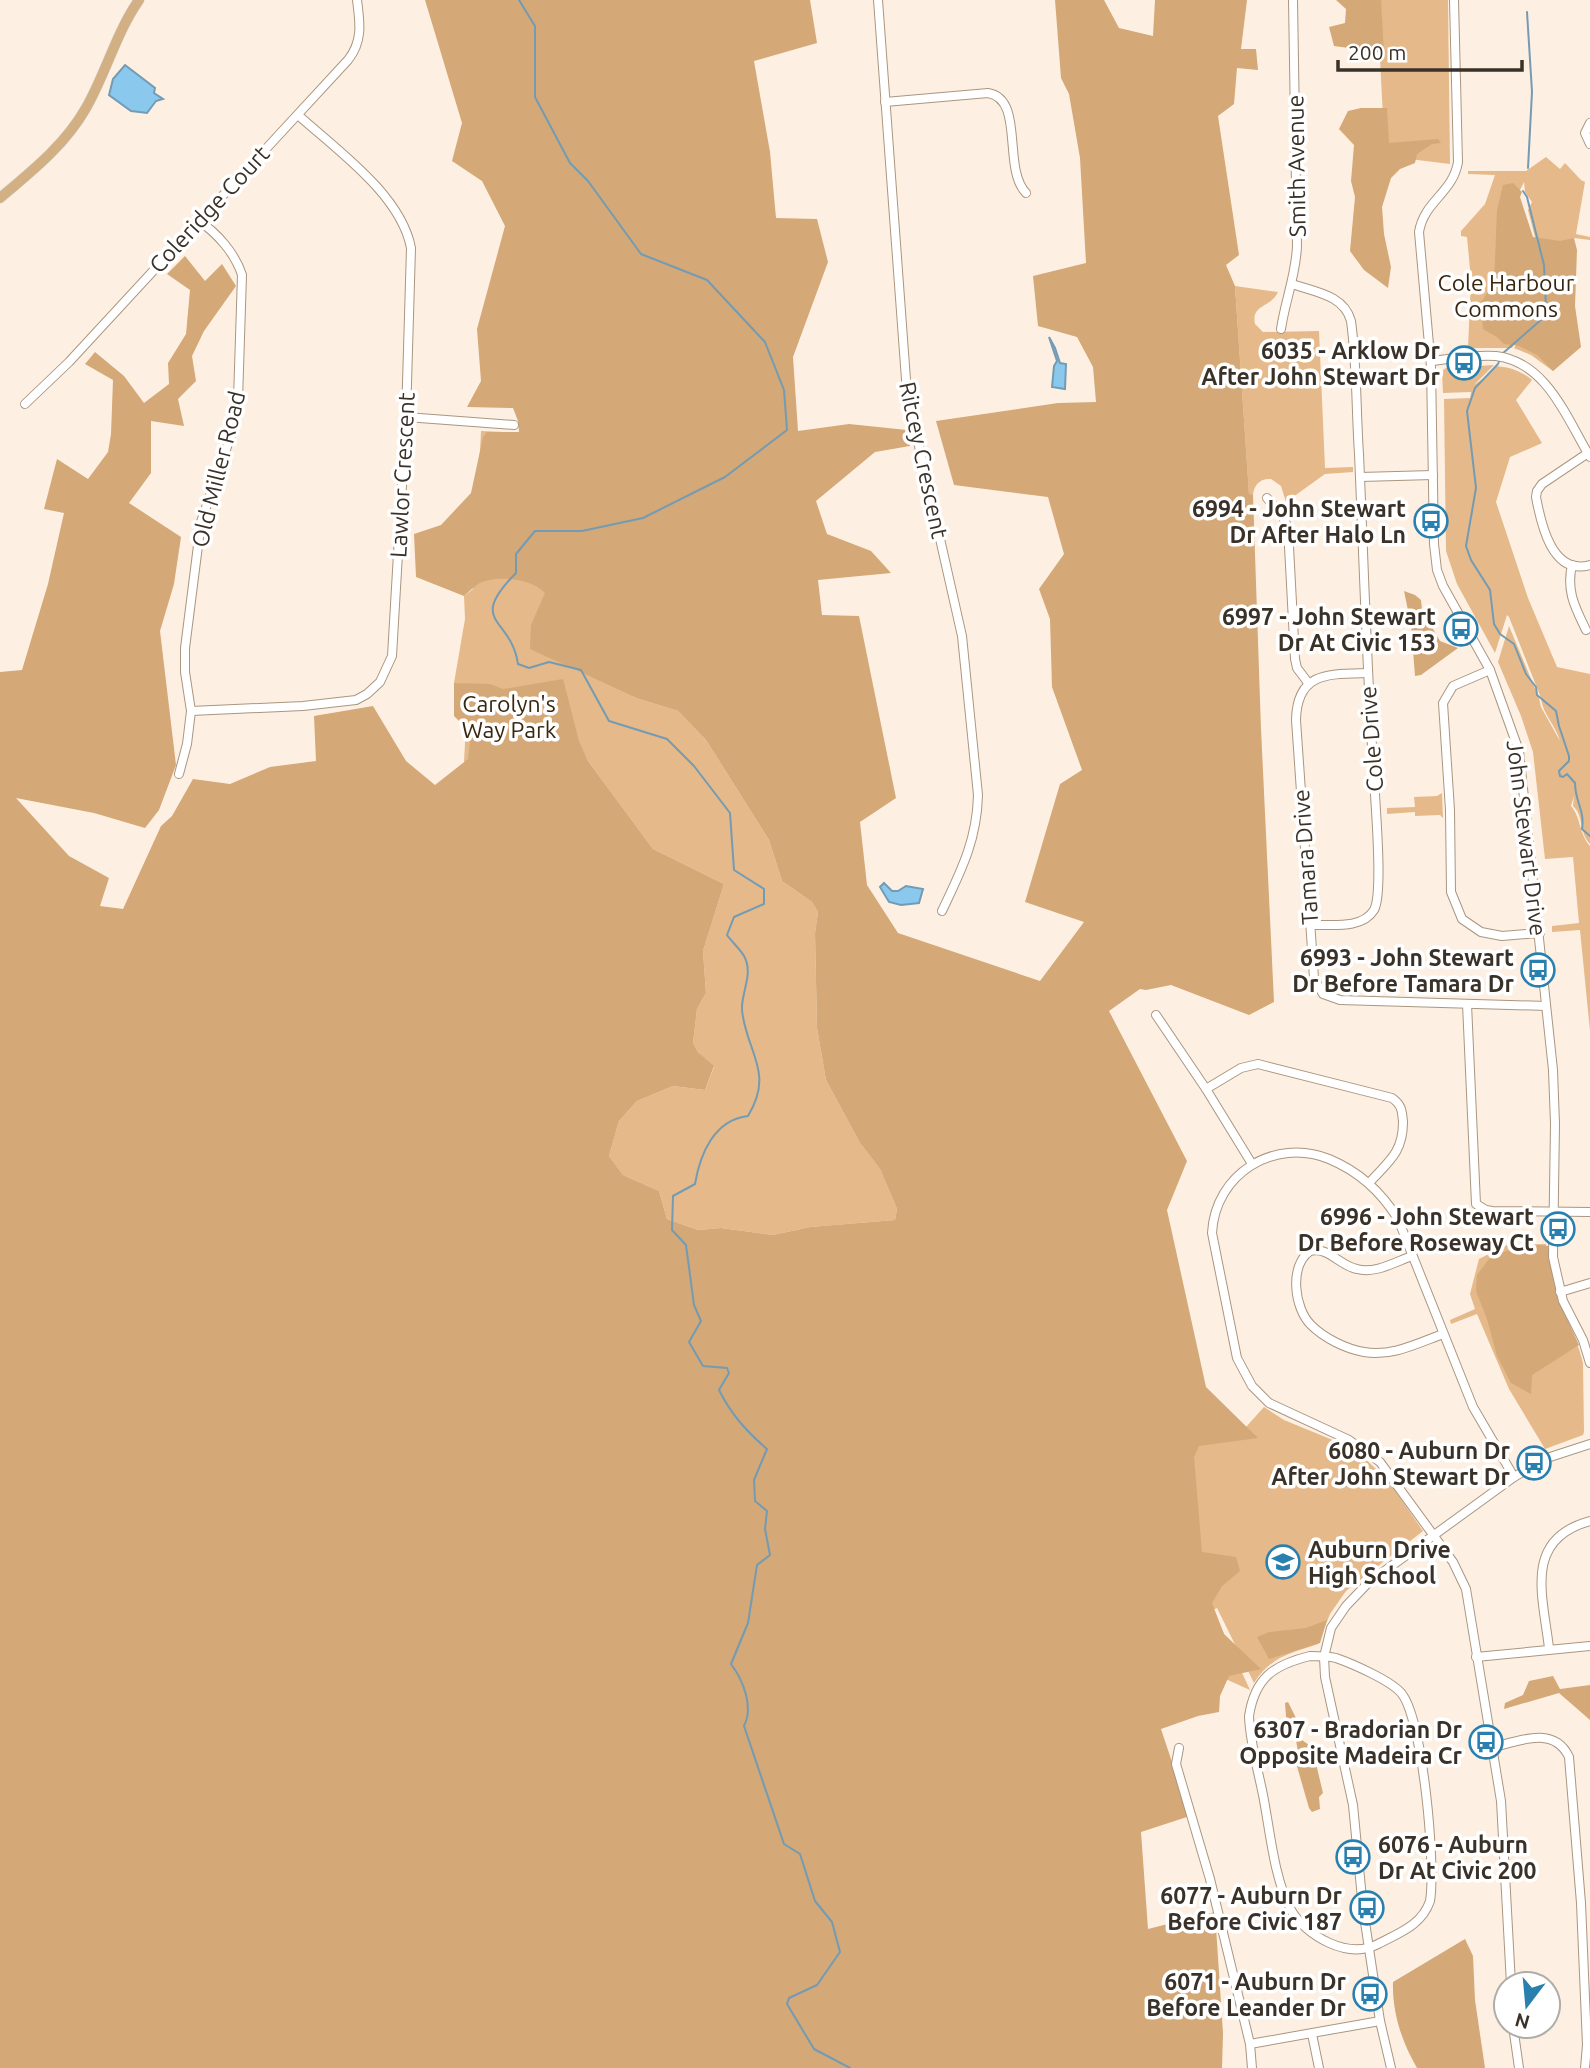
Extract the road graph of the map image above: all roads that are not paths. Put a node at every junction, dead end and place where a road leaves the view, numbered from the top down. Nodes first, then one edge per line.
1 (139, 0) edge
2 (356, 0) edge
3 (878, 0) edge
4 (1293, 0) edge
5 (1454, 0) edge
6 (885, 102) junction
7 (298, 115) junction
8 (1590, 123) edge
9 (1590, 144) edge
10 (1027, 192) dead end
11 (0, 198) edge
12 (198, 220) junction
13 (1292, 284) junction
14 (1281, 329) dead end
15 (1431, 361) junction
16 (25, 404) dead end
17 (406, 417) junction
18 (514, 425) dead end
19 (1589, 455) edge
20 (1433, 475) junction
21 (1360, 477) junction
22 (1267, 498) dead end
23 (1572, 565) junction
24 (1590, 565) edge
25 (1586, 630) dead end
26 (1490, 670) junction
27 (1367, 673) junction
28 (1309, 684) junction
29 (191, 711) junction
30 (179, 774) dead end
31 (942, 911) dead end
32 (1310, 925) junction
33 (1540, 933) junction
34 (1466, 1004) junction
35 (1546, 1006) junction
36 (1156, 1015) dead end
37 (1206, 1089) junction
38 (1252, 1164) junction
39 (1369, 1183) junction
40 (1554, 1212) junction
41 (1590, 1212) edge
42 (1412, 1256) junction
43 (1590, 1283) edge
44 (1560, 1292) junction
45 (1443, 1334) junction
46 (1590, 1363) edge
47 (1590, 1444) edge
48 (1514, 1477) junction
49 (1590, 1521) edge
50 (1433, 1535) junction
51 (1590, 1646) edge
52 (1549, 1648) junction
53 (1324, 1657) junction
54 (1476, 1657) junction
55 (1179, 1748) dead end
56 (1491, 1748) junction
57 (1370, 1948) junction
58 (1510, 1970) edge
59 (1380, 2021) junction
60 (1312, 2034) junction
61 (1515, 2040) edge
62 (1250, 2044) junction
63 (1252, 2068) edge
64 (1318, 2068) edge
65 (1391, 2068) edge
66 (1520, 2068) edge
67 (1585, 2068) edge

1 - 11 main road
2 - 7 street, Coleridge Court
3 - 6 street, Ritcey Crescent
4 - 13 street, Smith Avenue
5 - 15 street, John Stewart Drive
6 - 10 street
6 - 31 street, Ritcey Crescent
7 - 12 street, Coleridge Court
7 - 17 street, Lawlor Crescent
8 - 9 street
12 - 16 street, Coleridge Court
12 - 29 street, Old Miller Road
13 - 14 street, Smith Avenue
13 - 21 street, Cole Drive
15 - 19 street
15 - 20 street, John Stewart Drive
17 - 18 street
17 - 29 street, Lawlor Crescent
19 - 23 street
20 - 21 street
20 - 26 street, John Stewart Drive
21 - 27 street, Cole Drive
22 - 28 street
23 - 24 street
23 - 25 street
26 - 33 street, John Stewart Drive
26 - 33 street
27 - 28 street
27 - 32 street, Cole Drive
28 - 32 street, Tamara Drive
29 - 30 street, Old Miller Road
32 - 34 street, Tamara Drive
33 - 35 street, John Stewart Drive
34 - 35 street, Tamara Drive
34 - 40 street
35 - 40 street, John Stewart Drive
36 - 37 street
37 - 38 street
37 - 39 street
38 - 39 street
38 - 50 street
39 - 42 street
40 - 41 street
40 - 44 street, John Stewart Drive
42 - 45 street
42 - 45 street
43 - 44 street
44 - 46 street, John Stewart Drive
45 - 48 street
47 - 48 street
48 - 50 street
49 - 52 street
50 - 53 street
50 - 54 street
51 - 52 street
52 - 54 street
53 - 57 street
53 - 57 street
53 - 57 street
54 - 56 street
55 - 62 street
56 - 58 street
56 - 67 street
57 - 59 street
59 - 60 street
59 - 65 street
60 - 62 street
60 - 64 street
61 - 66 street
62 - 63 street

